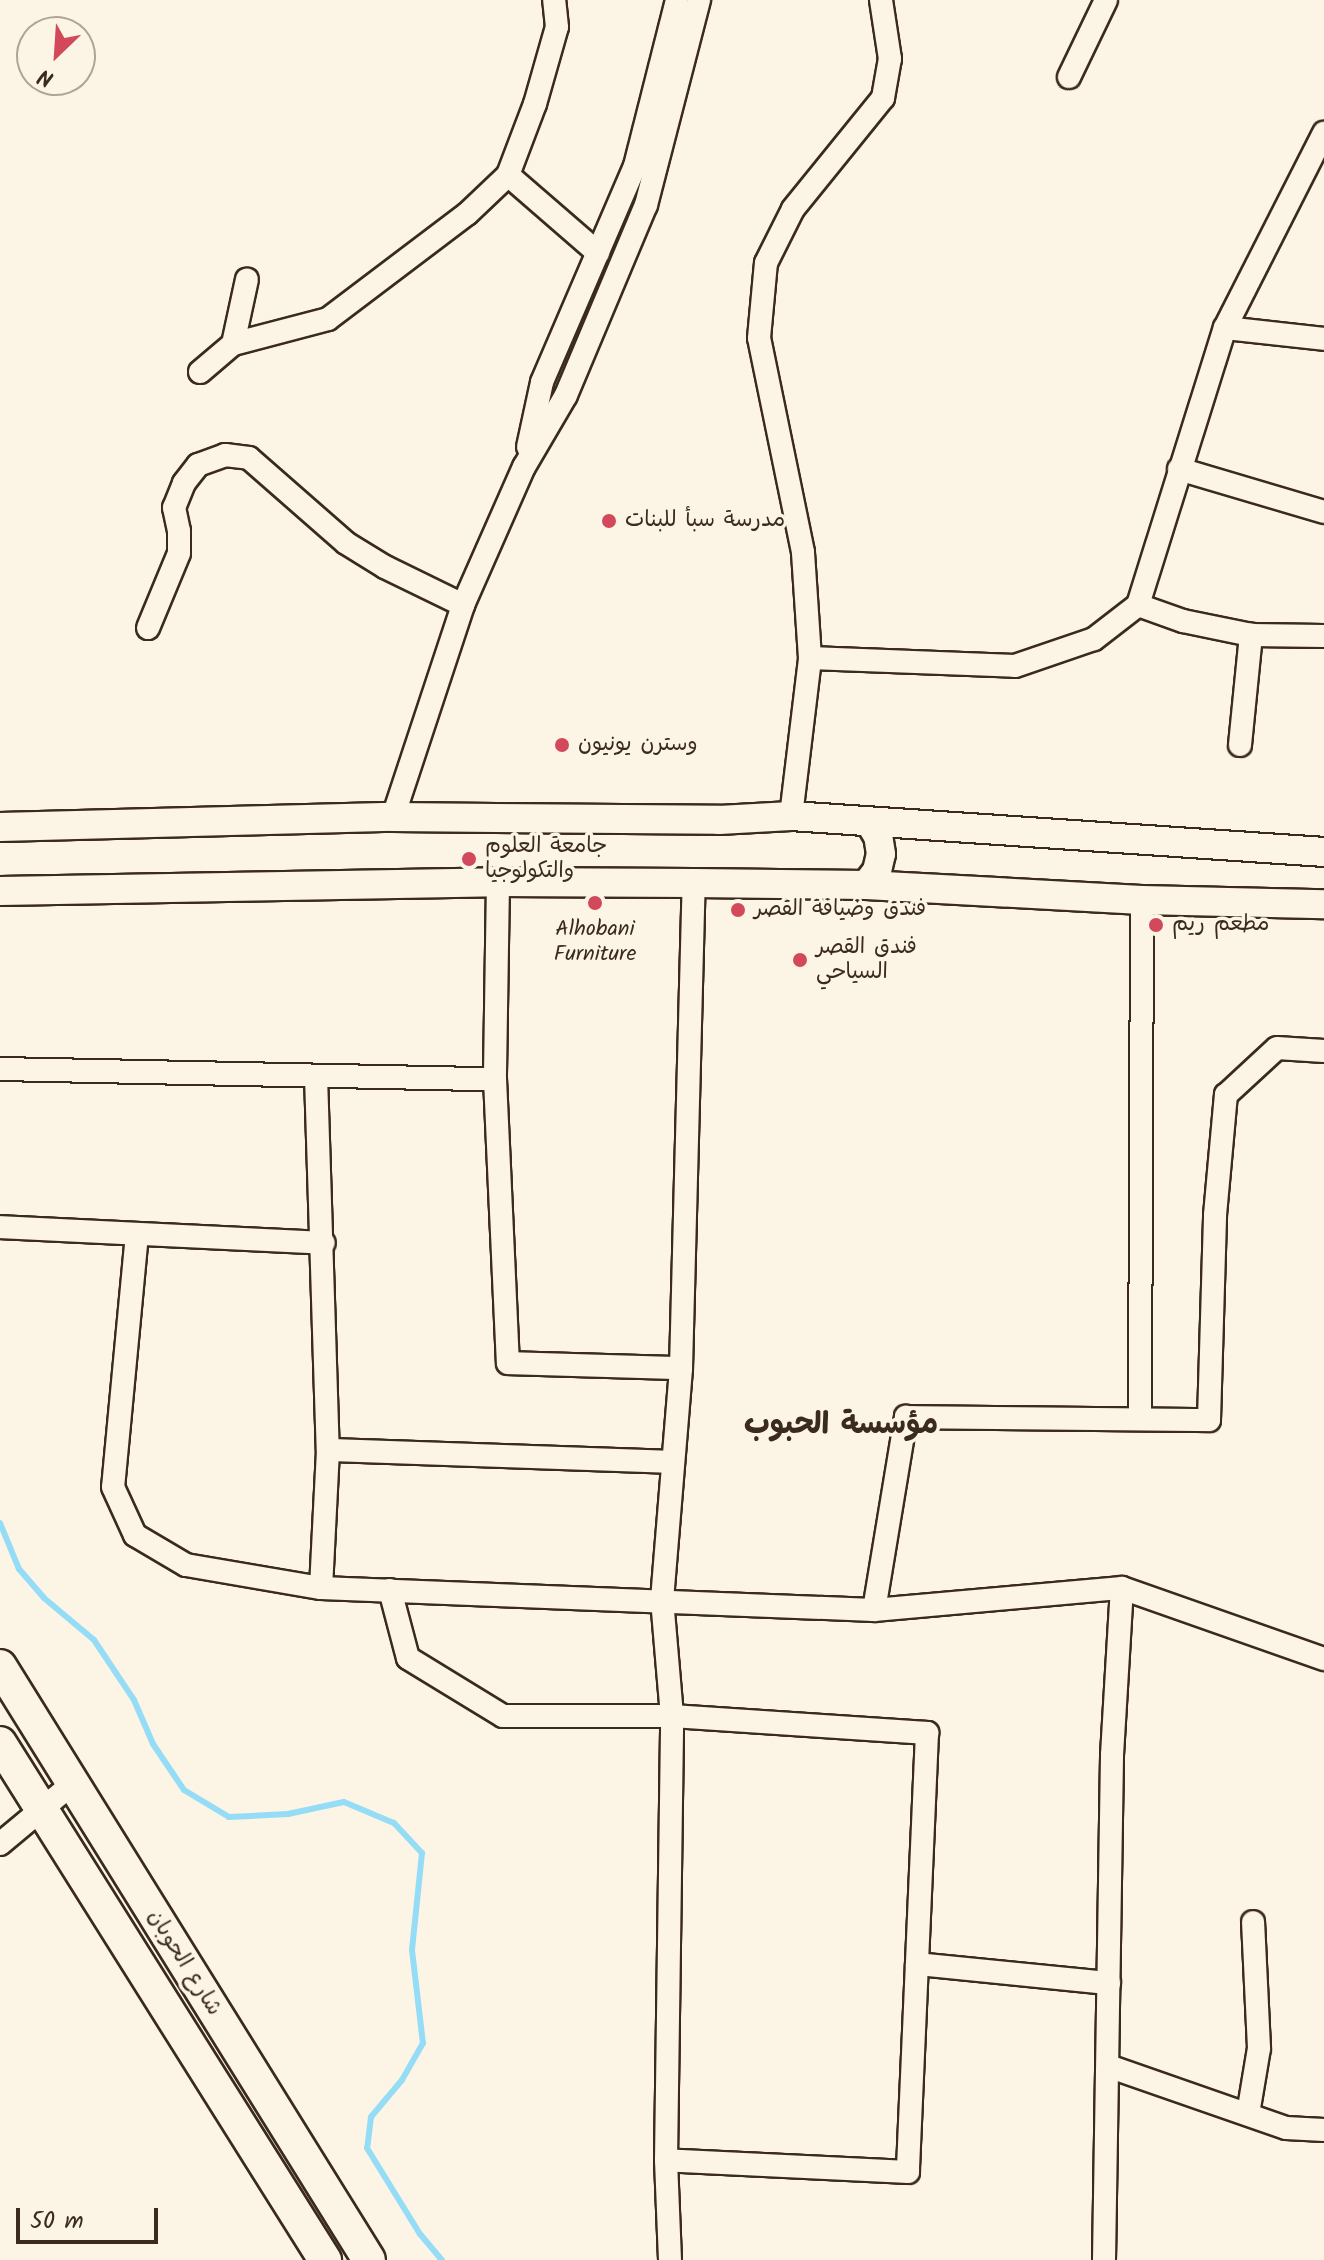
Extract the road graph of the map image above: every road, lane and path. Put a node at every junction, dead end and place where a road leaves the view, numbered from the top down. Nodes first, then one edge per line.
1 (554, 0) edge
2 (677, 0) edge
3 (699, 0) edge
4 (881, 0) edge
5 (1106, 0) edge
6 (1069, 77) dead end
7 (1324, 133) edge
8 (508, 175) junction
9 (598, 253) junction
10 (247, 279) dead end
11 (1225, 328) junction
12 (1324, 339) edge
13 (233, 344) junction
14 (200, 372) dead end
15 (524, 467) junction
16 (1179, 469) junction
17 (1324, 512) edge
18 (463, 605) junction
19 (1138, 605) junction
20 (148, 628) dead end
21 (1251, 635) junction
22 (1324, 636) edge
23 (810, 658) junction
24 (1240, 745) dead end
25 (791, 816) junction
26 (393, 817) junction
27 (869, 821) junction
28 (0, 827) edge
29 (1324, 852) edge
30 (498, 882) junction
31 (694, 883) junction
32 (866, 885) junction
33 (0, 891) edge
34 (1142, 900) junction
35 (1324, 904) edge
36 (1324, 1051) edge
37 (0, 1069) edge
38 (316, 1076) junction
39 (495, 1079) junction
40 (0, 1227) edge
41 (137, 1234) junction
42 (324, 1243) junction
43 (681, 1368) junction
44 (1140, 1419) junction
45 (328, 1450) junction
46 (671, 1462) junction
47 (321, 1588) junction
48 (1122, 1588) junction
49 (390, 1590) junction
50 (662, 1600) junction
51 (874, 1610) junction
52 (1324, 1659) edge
53 (0, 1666) edge
54 (672, 1716) junction
55 (0, 1743) edge
56 (72, 1784) junction
57 (42, 1810) junction
58 (0, 1844) edge
59 (1253, 1922) dead end
60 (917, 1964) junction
61 (1109, 1983) junction
62 (1108, 2066) junction
63 (1248, 2114) junction
64 (1324, 2130) edge
65 (666, 2160) junction
66 (325, 2260) edge
67 (369, 2260) edge
68 (670, 2260) edge
69 (1104, 2260) edge

1 - 8 street
2 - 9 street
3 - 15 street
4 - 23 street
5 - 6 street
7 - 11 street
8 - 9 street
8 - 13 street
9 - 15 street
10 - 13 street
11 - 12 street
11 - 16 street
13 - 14 street
15 - 18 street
16 - 17 street
16 - 19 street
18 - 20 street
18 - 26 street
19 - 21 street
19 - 23 street
21 - 22 street
21 - 24 street
23 - 25 street
25 - 26 main road
25 - 27 main road
26 - 28 main road
27 - 29 main road
27 - 32 main road
30 - 31 main road
30 - 33 main road
30 - 39 street
31 - 32 main road
31 - 43 street
32 - 34 main road
34 - 35 main road
34 - 44 street
36 - 44 street
37 - 38 street
38 - 39 street
38 - 42 street
39 - 43 street
40 - 41 street
41 - 42 street
41 - 47 street
42 - 45 street
43 - 46 street
44 - 51 street
45 - 46 street
45 - 47 street
46 - 50 street
47 - 49 street
48 - 51 street
48 - 52 street
48 - 61 street
49 - 50 street
49 - 54 street
50 - 51 street
50 - 54 street
53 - 56 highway, شارع الحوبان
54 - 60 street
54 - 65 street
55 - 57 highway, شارع الحوبان
56 - 57 street
56 - 67 highway, شارع الحوبان
57 - 58 street
57 - 66 highway, شارع الحوبان
59 - 63 street
60 - 61 street
60 - 65 street
61 - 62 street
62 - 63 street
62 - 69 street
63 - 64 street
65 - 68 street

